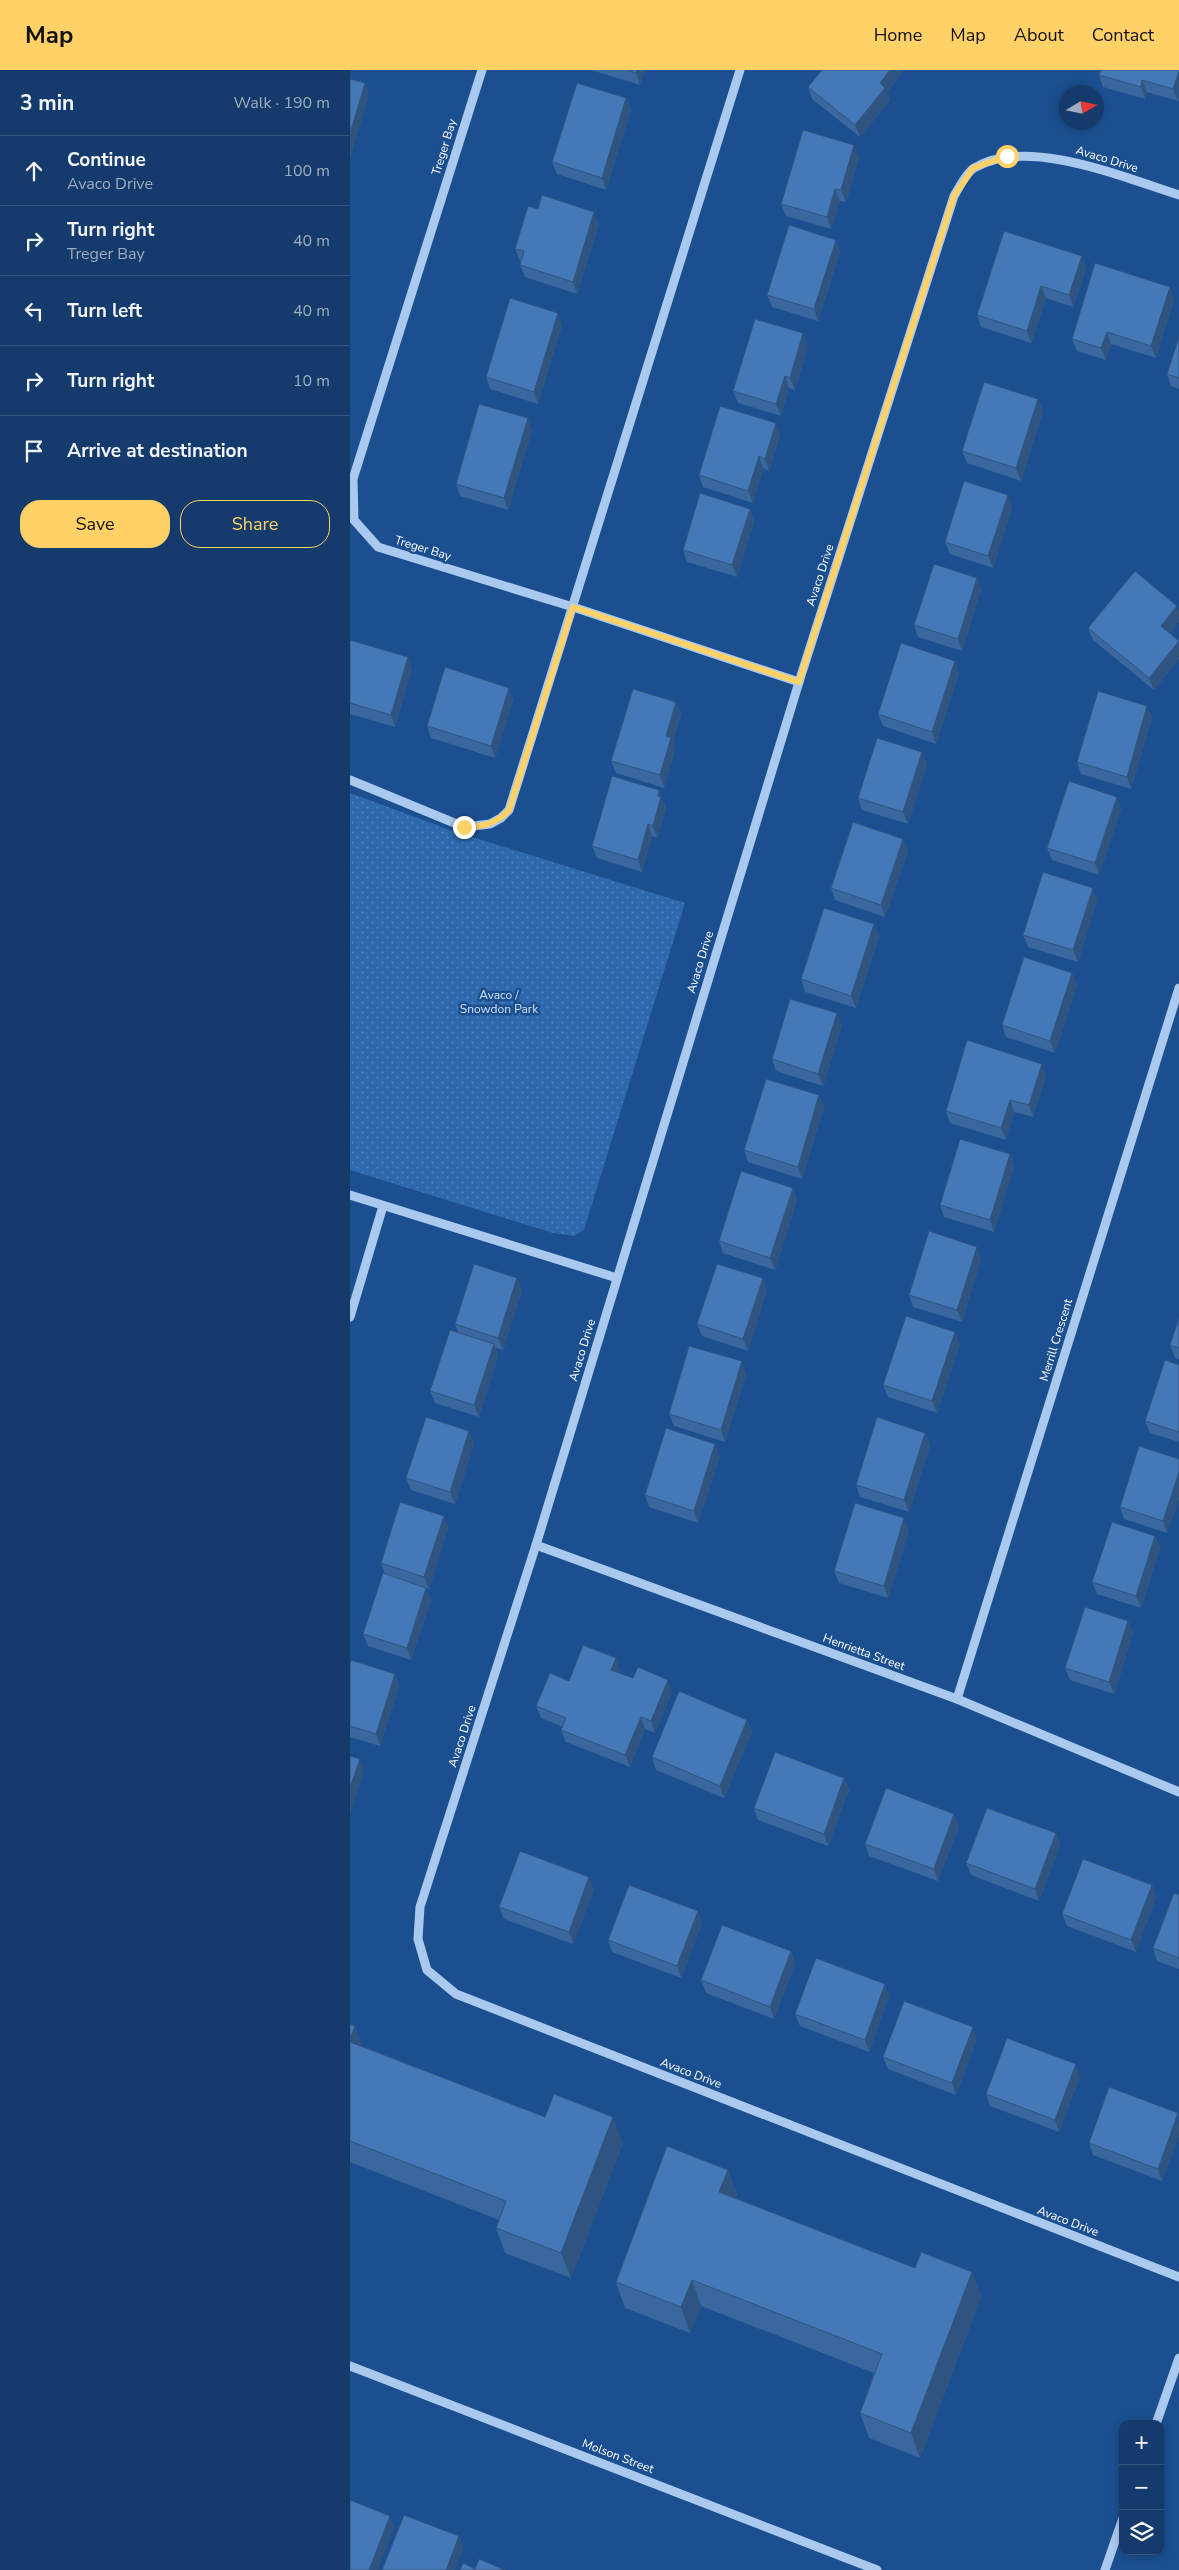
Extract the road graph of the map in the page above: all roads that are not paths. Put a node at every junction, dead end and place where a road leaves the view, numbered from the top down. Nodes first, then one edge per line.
1 (482, 70) edge
2 (740, 70) edge
3 (1179, 195) edge
4 (573, 607) junction
5 (799, 682) junction
6 (350, 780) edge
7 (1179, 988) edge
8 (350, 1195) edge
9 (384, 1206) junction
10 (617, 1278) junction
11 (350, 1317) edge
12 (536, 1545) junction
13 (957, 1699) junction
14 (1179, 1792) edge
15 (1179, 2277) edge
16 (1179, 2358) edge
17 (350, 2366) edge
18 (1157, 2420) edge
19 (1119, 2530) edge
20 (877, 2570) edge
21 (1105, 2570) edge

1 - 4 street, Treger Bay
2 - 4 street
3 - 5 street, Avaco Drive
4 - 5 street, Treger Bay
4 - 6 street
5 - 10 street, Avaco Drive
7 - 13 street, Merrill Crescent
8 - 9 street
9 - 10 street
9 - 11 street
10 - 12 street, Avaco Drive
12 - 13 street, Henrietta Street
12 - 15 street, Avaco Drive
13 - 14 street, Henrietta Street
16 - 18 street
17 - 20 street, Molson Street
19 - 21 street

